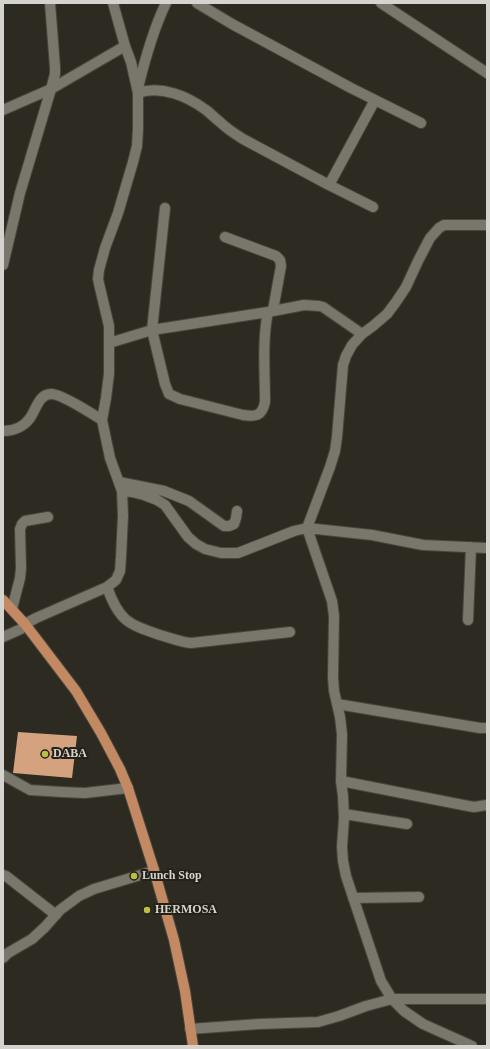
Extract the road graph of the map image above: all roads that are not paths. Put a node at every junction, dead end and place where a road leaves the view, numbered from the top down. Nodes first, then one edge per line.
1 (50, 3) edge
2 (113, 3) edge
3 (166, 3) edge
4 (196, 3) edge
5 (381, 3) edge
6 (125, 46) junction
7 (487, 73) edge
8 (51, 89) junction
9 (138, 91) junction
10 (375, 100) junction
11 (3, 110) edge
12 (421, 123) dead end
13 (329, 185) junction
14 (373, 207) dead end
15 (164, 208) dead end
16 (487, 225) edge
17 (225, 237) dead end
18 (3, 265) edge
19 (270, 311) junction
20 (152, 330) junction
21 (362, 334) junction
22 (109, 343) junction
23 (102, 420) junction
24 (3, 431) edge
25 (121, 487) junction
26 (237, 511) dead end
27 (48, 518) dead end
28 (307, 528) junction
29 (471, 547) junction
30 (487, 548) edge
31 (107, 587) junction
32 (3, 600) edge
33 (12, 609) junction
34 (468, 620) dead end
35 (25, 624) junction
36 (290, 632) dead end
37 (3, 637) edge
38 (337, 704) junction
39 (487, 728) edge
40 (3, 775) edge
41 (341, 780) junction
42 (128, 788) junction
43 (487, 805) edge
44 (344, 814) junction
45 (407, 824) dead end
46 (154, 870) junction
47 (3, 875) edge
48 (419, 897) dead end
49 (353, 898) junction
50 (56, 915) junction
51 (3, 958) edge
52 (392, 999) junction
53 (487, 999) edge
54 (190, 1029) junction
55 (193, 1046) edge
56 (472, 1046) edge

1 - 8 street
2 - 6 street
3 - 9 street
4 - 10 street
5 - 7 street
6 - 8 street
6 - 9 street
8 - 11 street
8 - 18 street
9 - 13 street
9 - 22 street
10 - 12 street
10 - 13 street
13 - 14 street
15 - 20 street
16 - 21 street
17 - 19 street
19 - 20 street
19 - 20 street
19 - 21 street
20 - 22 street
21 - 28 street
22 - 23 street
23 - 24 street
23 - 25 street
25 - 26 street
25 - 28 street
25 - 31 street
27 - 33 street
28 - 29 street
28 - 38 street
29 - 30 street
29 - 34 street
31 - 35 street
31 - 36 street
32 - 33 main road
33 - 35 main road
35 - 37 street
35 - 42 main road
38 - 39 street
38 - 41 street
40 - 42 street
41 - 43 street
41 - 44 street
42 - 46 main road
44 - 45 street
44 - 49 street
46 - 50 street
46 - 54 main road
47 - 50 street
48 - 49 street
49 - 52 street
50 - 51 street
52 - 53 street
52 - 54 street
52 - 56 street
54 - 55 main road

